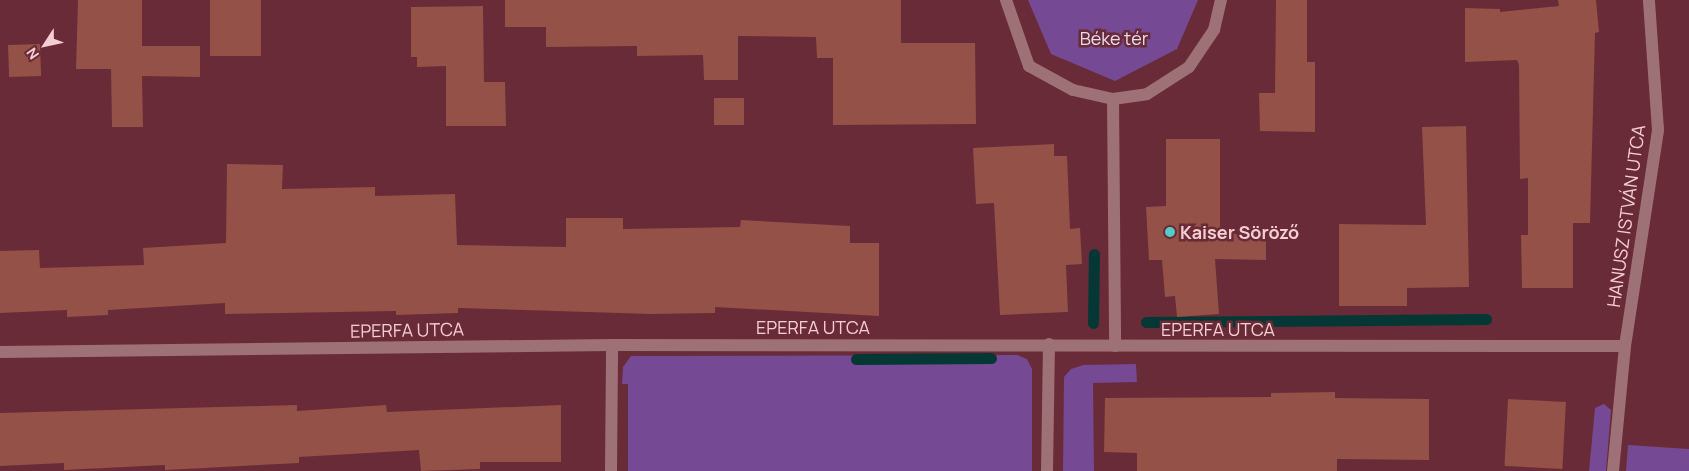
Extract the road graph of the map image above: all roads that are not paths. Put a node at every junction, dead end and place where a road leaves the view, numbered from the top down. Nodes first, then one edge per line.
1 (1006, 0) edge
2 (1221, 0) edge
3 (1649, 0) edge
4 (1113, 99) junction
5 (1049, 344) junction
6 (612, 345) junction
7 (1115, 346) junction
8 (1625, 346) junction
9 (0, 352) edge
10 (611, 471) edge
11 (1047, 471) edge
12 (1613, 471) edge

1 - 4 street
2 - 4 street
3 - 8 street, HANUSZ ISTVÁN UTCA
4 - 7 street
5 - 6 street, EPERFA UTCA
5 - 7 street, EPERFA UTCA
5 - 11 street
6 - 9 street, EPERFA UTCA
6 - 10 street
7 - 8 street, EPERFA UTCA
8 - 12 street, HANUSZ ISTVÁN UTCA

